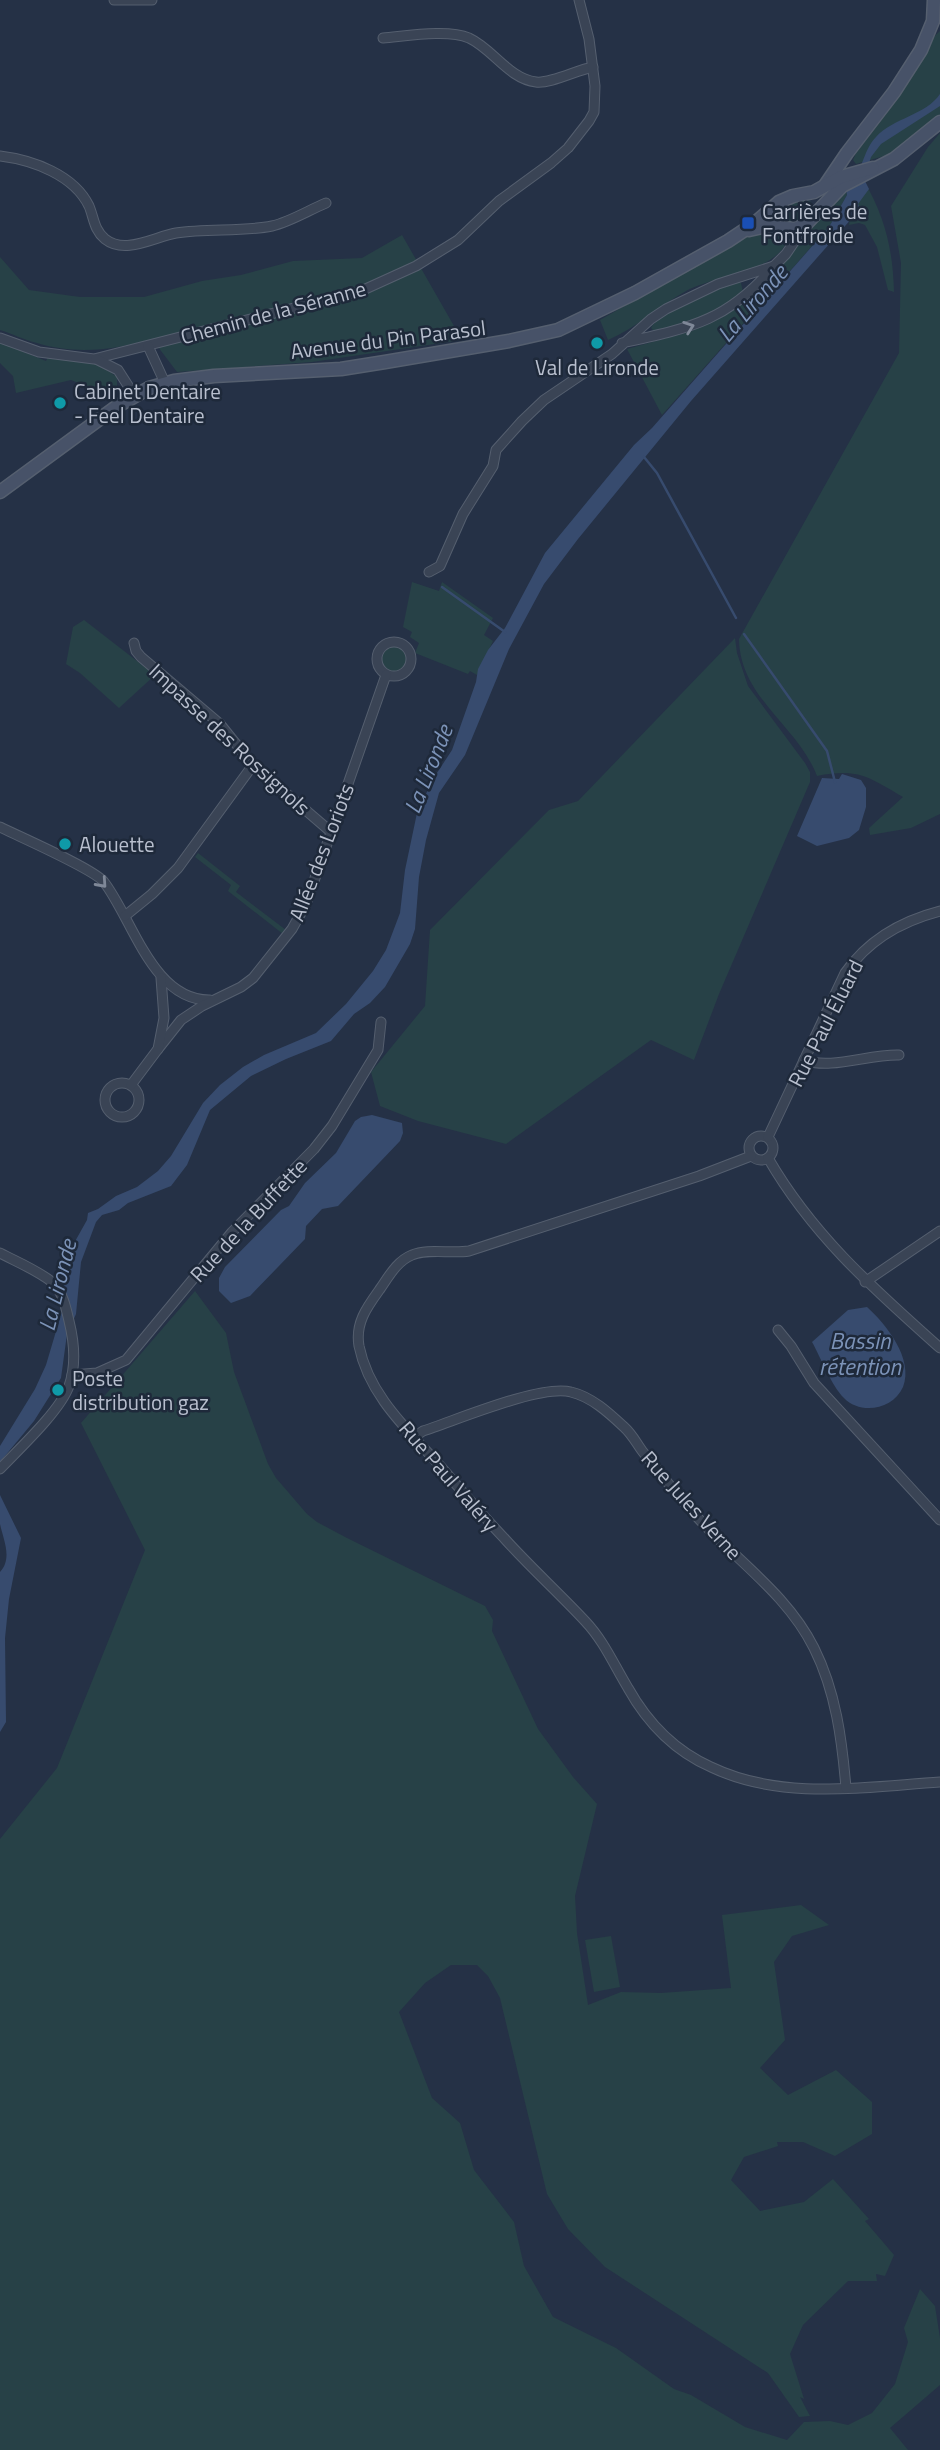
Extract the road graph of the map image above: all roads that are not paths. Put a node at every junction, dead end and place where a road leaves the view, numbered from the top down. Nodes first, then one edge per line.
1 (114, 0) edge
2 (152, 0) edge
3 (579, 0) edge
4 (934, 0) edge
5 (383, 38) dead end
6 (593, 67) junction
7 (940, 122) edge
8 (847, 153) junction
9 (0, 156) edge
10 (849, 177) junction
11 (827, 192) junction
12 (802, 195) junction
13 (326, 203) dead end
14 (776, 205) junction
15 (818, 211) junction
16 (806, 224) junction
17 (786, 228) junction
18 (746, 230) junction
19 (792, 245) junction
20 (774, 266) junction
21 (0, 338) edge
22 (622, 343) junction
23 (148, 346) junction
24 (94, 359) junction
25 (165, 383) junction
26 (134, 395) junction
27 (0, 492) edge
28 (429, 572) dead end
29 (134, 643) dead end
30 (386, 675) dead end
31 (254, 765) junction
32 (0, 827) edge
33 (330, 831) junction
34 (940, 911) edge
35 (125, 916) junction
36 (161, 978) junction
37 (215, 1000) junction
38 (381, 1022) dead end
39 (158, 1049) junction
40 (899, 1055) dead end
41 (804, 1060) junction
42 (131, 1085) dead end
43 (768, 1138) junction
44 (751, 1156) junction
45 (768, 1158) junction
46 (940, 1231) edge
47 (0, 1253) edge
48 (865, 1282) junction
49 (778, 1330) dead end
50 (940, 1348) edge
51 (72, 1375) junction
52 (415, 1437) junction
53 (0, 1469) edge
54 (940, 1520) edge
55 (940, 1782) edge
56 (846, 1788) junction

1 - 2 street
3 - 6 street, Chemin de la Séranne
4 - 8 street
5 - 6 street
6 - 23 street, Chemin de la Séranne
7 - 10 street
8 - 10 street
8 - 11 street
9 - 13 street
10 - 11 street
11 - 12 street
11 - 15 street
12 - 14 street
12 - 15 street
14 - 17 street
14 - 18 street, Avenue du Pin Parasol
15 - 16 street
16 - 17 street
16 - 19 street
17 - 18 street, Avenue du Pin Parasol
17 - 19 street
18 - 25 street, Avenue du Pin Parasol
19 - 20 street
20 - 22 street
22 -> 20 street
21 - 24 street
22 - 28 street
23 - 24 street, Chemin de la Séranne
23 - 25 street
24 - 26 street
25 - 26 street, Avenue du Pin Parasol
26 - 27 street, Avenue du Pin Parasol
29 - 31 street, Impasse des Rossignols
30 - 33 street, Allée des Loriots
31 - 33 street, Impasse des Rossignols
31 - 35 street
32 -> 35 street
33 - 37 street, Allée des Loriots
34 - 41 street, Rue Paul Éluard
35 - 36 street
36 - 37 street
36 - 39 street
37 - 39 street, Allée des Loriots
38 - 51 street, Rue de la Buffette
39 - 42 street, Allée des Loriots
40 - 41 street
41 - 43 street, Rue Paul Éluard
43 - 44 street
43 - 45 street
44 - 45 street
44 - 52 street, Rue Paul Valéry
45 - 48 street
46 - 48 street
47 - 51 street
48 - 50 street
49 - 54 street
51 - 53 street
52 - 56 street, Rue Paul Valéry
52 - 56 street, Rue Jules Verne
55 - 56 street, Rue Paul Valéry

